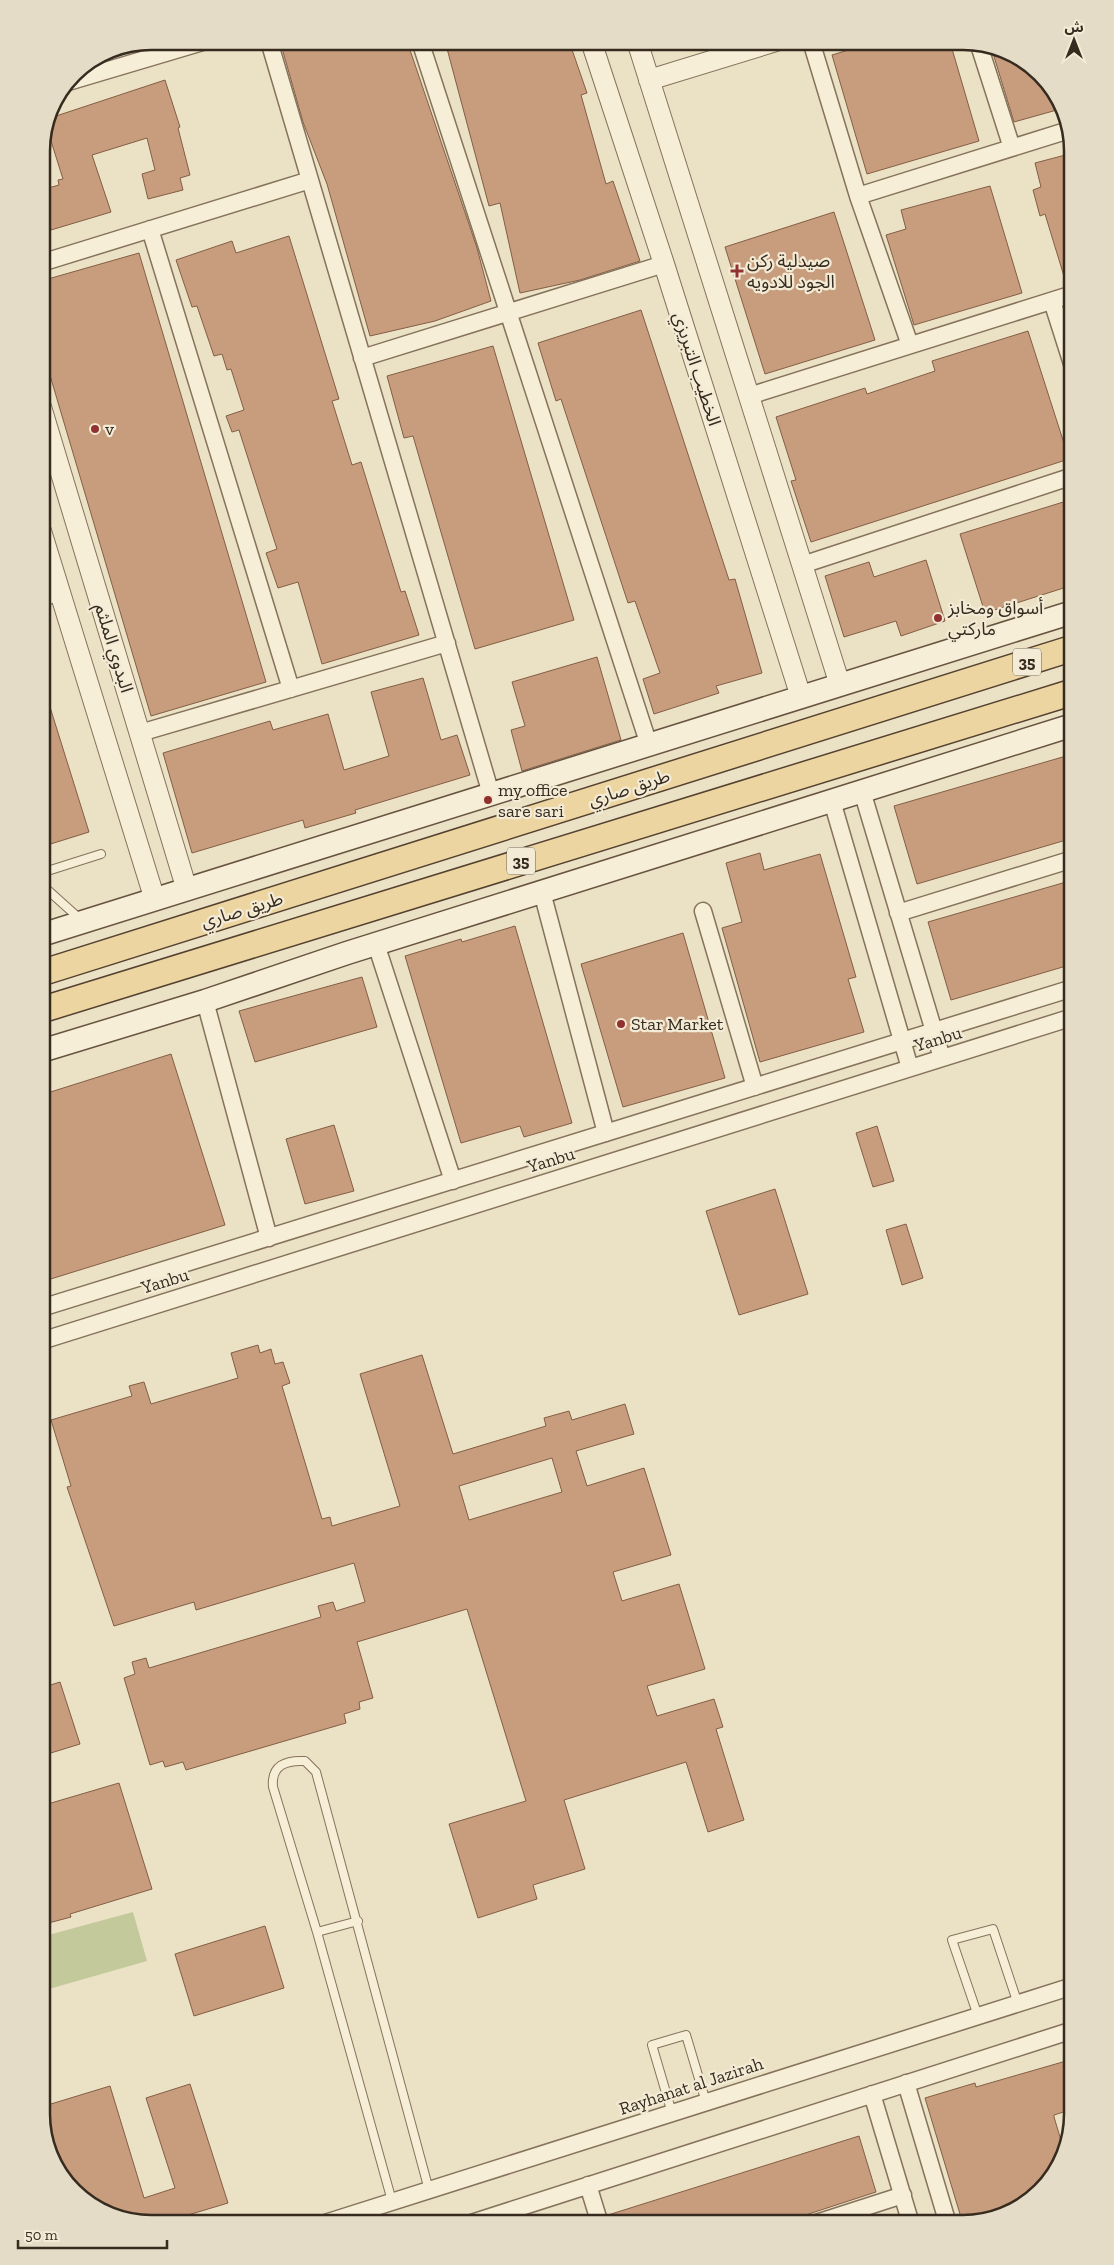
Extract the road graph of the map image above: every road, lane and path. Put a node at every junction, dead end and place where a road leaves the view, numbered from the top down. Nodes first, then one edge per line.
1 (176, 50) edge
2 (272, 50) edge
3 (423, 50) edge
4 (594, 50) edge
5 (645, 50) edge
6 (749, 50) edge
7 (813, 50) edge
8 (981, 52) edge
9 (82, 78) edge
10 (649, 80) junction
11 (1062, 132) edge
12 (1012, 148) junction
13 (310, 180) junction
14 (858, 196) junction
15 (150, 229) junction
16 (50, 260) edge
17 (664, 264) junction
18 (1064, 297) edge
19 (1052, 301) junction
20 (509, 313) junction
21 (1064, 339) edge
22 (910, 345) junction
23 (362, 358) junction
24 (749, 396) junction
25 (50, 434) edge
26 (1064, 479) edge
27 (802, 564) junction
28 (51, 595) edge
29 (1064, 615) edge
30 (447, 643) junction
31 (1064, 651) edge
32 (840, 685) junction
33 (290, 689) junction
34 (1064, 695) edge
35 (801, 697) junction
36 (1064, 729) edge
37 (140, 733) junction
38 (649, 745) junction
39 (862, 792) junction
40 (491, 794) junction
41 (832, 801) junction
42 (102, 854) dead end
43 (1064, 862) edge
44 (50, 870) edge
45 (187, 890) junction
46 (50, 892) edge
47 (542, 892) junction
48 (155, 900) junction
49 (703, 911) dead end
50 (898, 913) junction
51 (83, 922) junction
52 (50, 932) edge
53 (376, 944) junction
54 (50, 970) edge
55 (1064, 991) edge
56 (205, 1001) junction
57 (50, 1007) edge
58 (1064, 1020) edge
59 (934, 1031) junction
60 (902, 1041) junction
61 (50, 1048) edge
62 (942, 1058) junction
63 (910, 1068) junction
64 (755, 1087) junction
65 (606, 1133) junction
66 (453, 1181) junction
67 (269, 1238) junction
68 (50, 1305) edge
69 (50, 1337) edge
70 (358, 1921) junction
71 (317, 1932) junction
72 (1064, 1989) edge
73 (1018, 2004) junction
74 (978, 2016) junction
75 (1064, 2033) edge
76 (906, 2083) junction
77 (872, 2094) junction
78 (706, 2102) junction
79 (672, 2113) junction
80 (588, 2185) junction
81 (429, 2190) junction
82 (903, 2195) junction
83 (392, 2201) junction
84 (349, 2215) edge
85 (496, 2215) edge
86 (597, 2215) edge
87 (841, 2215) edge
88 (909, 2215) edge
89 (945, 2215) edge

1 - 9 street
2 - 13 street
3 - 20 street
4 - 17 street, الخطيب التبريزي
5 - 10 street
6 - 10 street
7 - 14 street
8 - 12 street
10 - 24 street
11 - 12 street
12 - 14 street
13 - 15 street
13 - 23 street
14 - 22 street
15 - 16 street
15 - 33 street
17 - 20 street
17 - 35 street, الخطيب التبريزي
18 - 19 street
19 - 21 street
19 - 22 street
20 - 23 street
20 - 38 street
22 - 24 street
23 - 30 street
24 - 27 street
25 - 37 street, البدوي الملثم
26 - 27 street
27 - 32 street
28 - 48 street, البدوي الملثم
29 - 32 main road
30 - 33 street
30 - 40 street
31 - 54 main road, طريق صاري / 35
32 - 35 main road
33 - 37 street
34 - 57 main road, طريق صاري / 35
35 - 38 main road
36 - 39 main road
37 - 45 street, البدوي الملثم
38 - 40 main road
39 - 41 main road
39 - 50 street
40 - 45 main road
41 - 47 main road
41 - 60 street
42 - 44 lane
43 - 50 street
45 - 48 main road
46 - 51 lane
47 - 53 main road
47 - 65 street
48 - 51 main road
49 - 64 street
50 - 59 street
51 - 52 main road
53 - 56 main road
53 - 66 street
55 - 59 street, Yanbu
56 - 61 main road
56 - 67 street
58 - 62 street, Yanbu
59 - 60 street, Yanbu
59 - 62 street
60 - 63 street
60 - 64 street, Yanbu
62 - 63 street, Yanbu
63 - 69 street, Yanbu
64 - 65 street, Yanbu
65 - 66 street, Yanbu
66 - 67 street, Yanbu
67 - 68 street, Yanbu
70 - 71 lane
70 - 71 lane
70 - 81 lane
71 - 83 lane
72 - 73 street, Rayhanat al Jazirah
73 - 74 street, Rayhanat al Jazirah
73 - 74 lane
74 - 78 street, Rayhanat al Jazirah
75 - 76 street
76 - 77 street
76 - 89 street
77 - 80 street
77 - 82 street
78 - 79 street, Rayhanat al Jazirah
78 - 79 lane
79 - 81 street, Rayhanat al Jazirah
80 - 85 street
80 - 86 street
81 - 83 street, Rayhanat al Jazirah
82 - 87 street
82 - 88 street
83 - 84 street, Rayhanat al Jazirah

